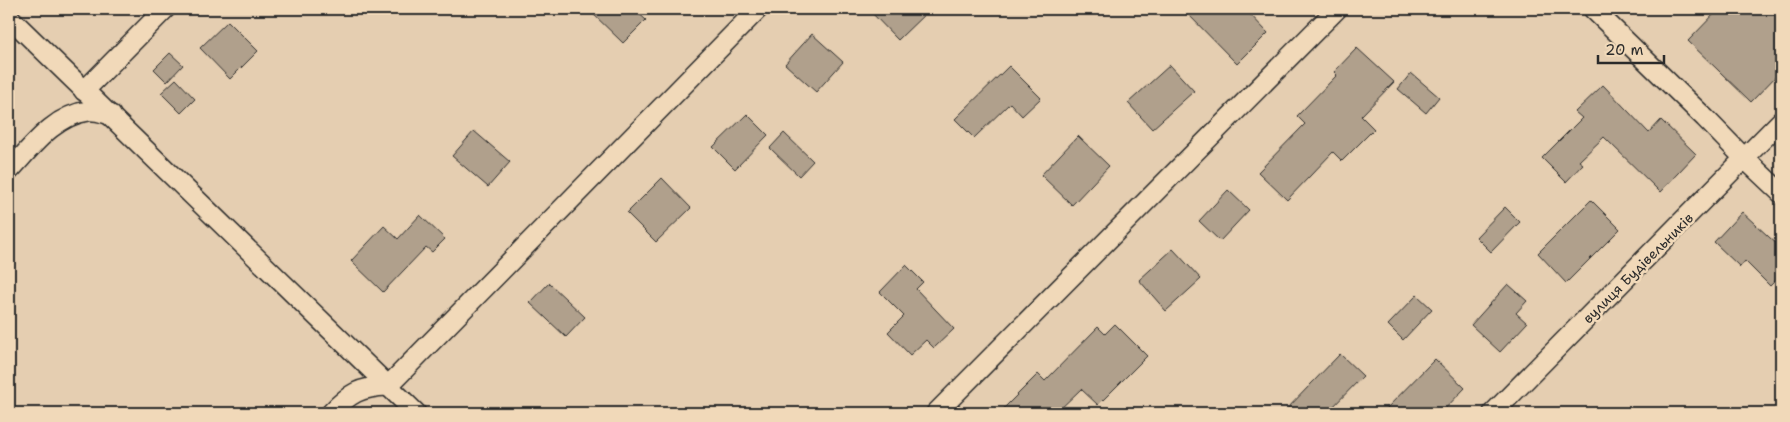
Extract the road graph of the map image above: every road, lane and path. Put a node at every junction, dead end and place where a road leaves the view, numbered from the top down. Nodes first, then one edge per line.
1 (165, 9) edge
2 (758, 9) edge
3 (1337, 9) edge
4 (1593, 9) edge
5 (9, 17) edge
6 (84, 91) junction
7 (110, 115) junction
8 (1781, 121) edge
9 (1745, 159) junction
10 (9, 171) edge
11 (1781, 193) edge
12 (388, 386) junction
13 (331, 413) edge
14 (416, 413) edge
15 (936, 413) edge
16 (1493, 413) edge

1 - 6 street
2 - 12 street
3 - 15 street
4 - 9 street
5 - 6 street
6 - 7 street
7 - 10 street
7 - 12 street
8 - 9 street, вулиця Будівельників
9 - 11 street
9 - 16 street, вулиця Будівельників
12 - 13 street
12 - 14 street

